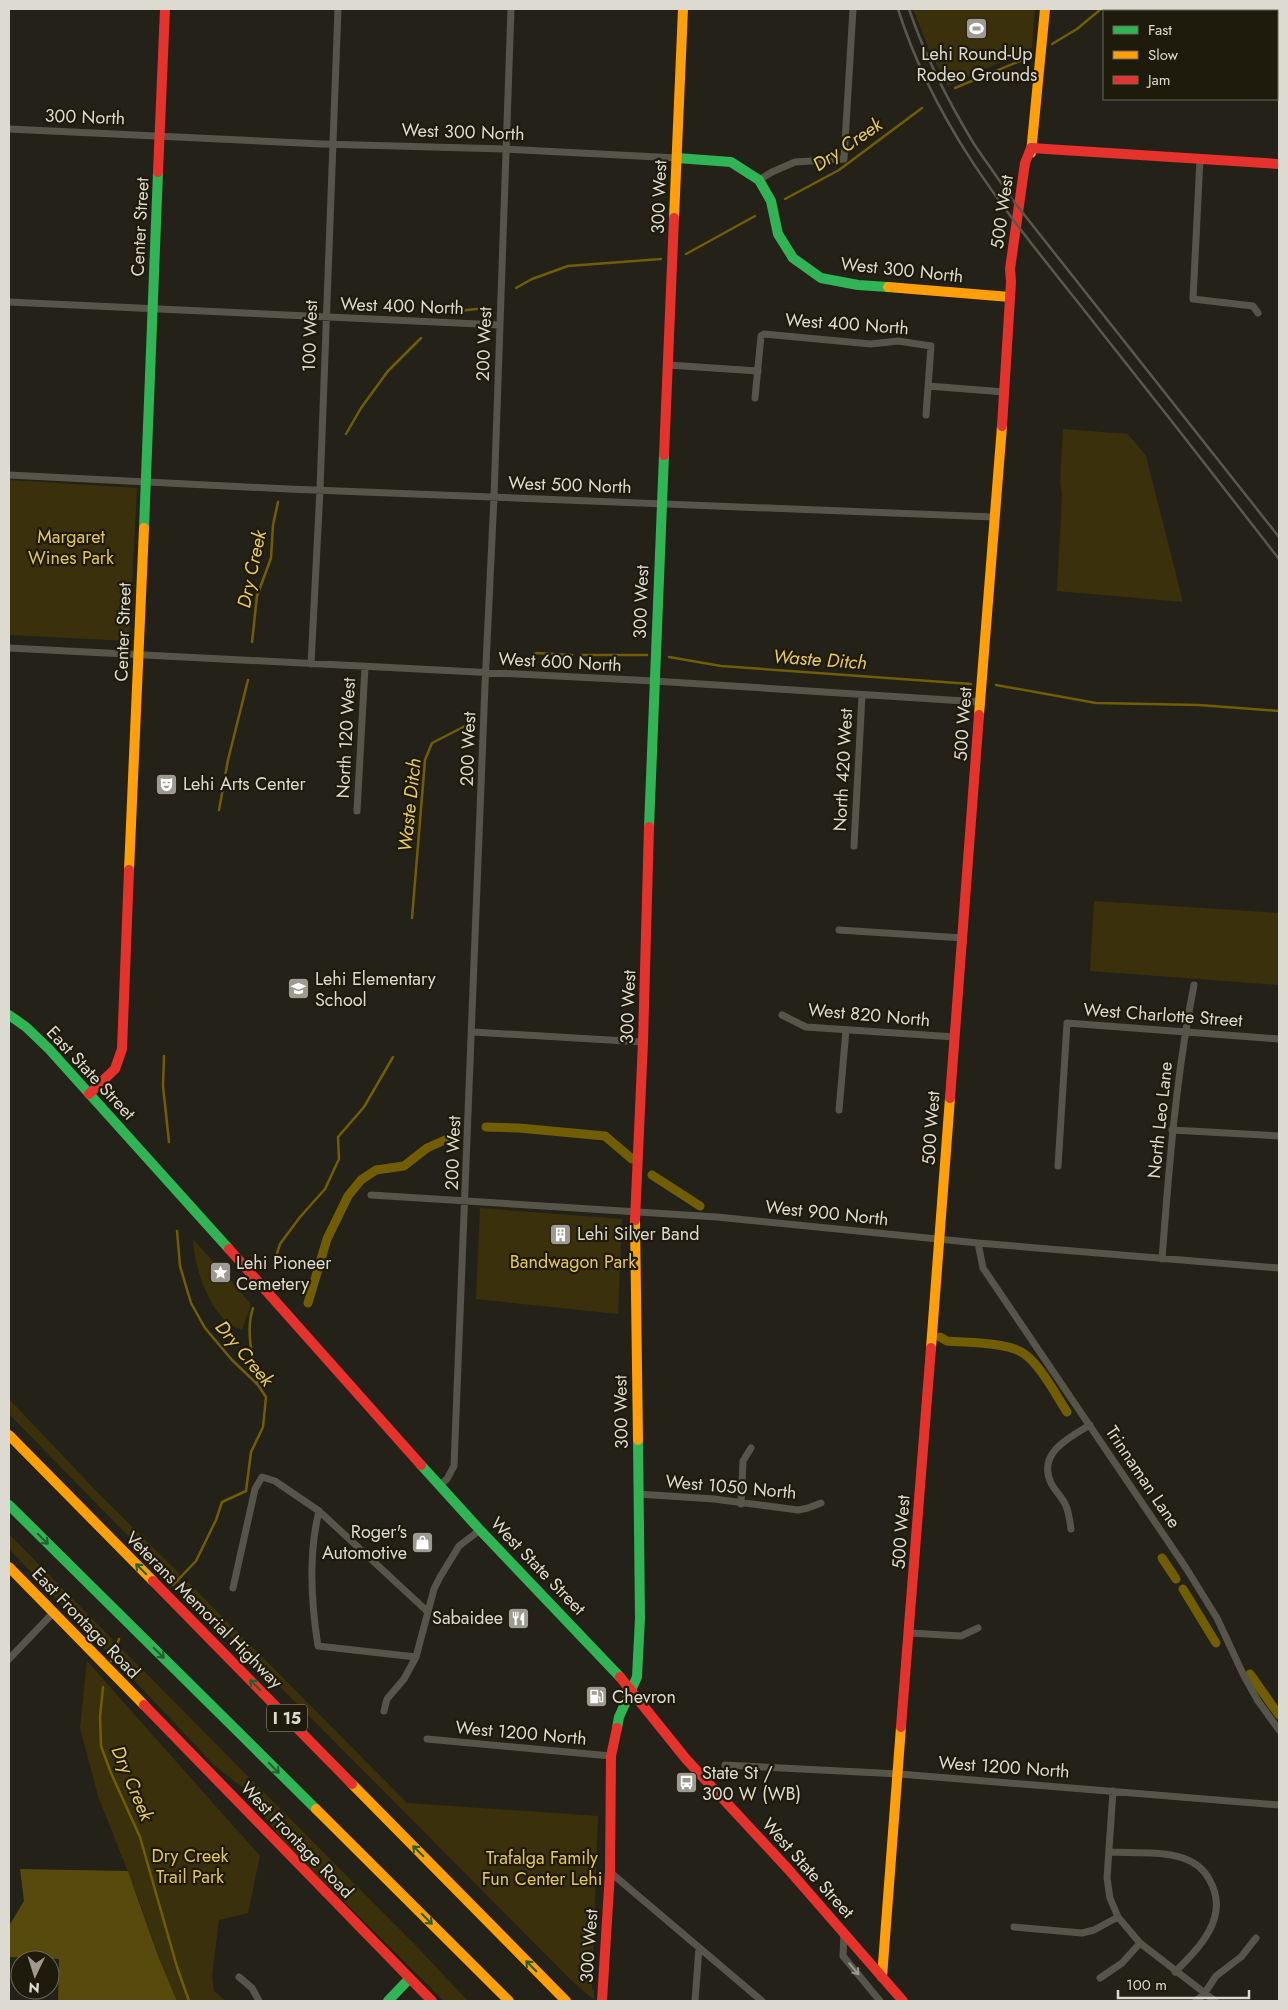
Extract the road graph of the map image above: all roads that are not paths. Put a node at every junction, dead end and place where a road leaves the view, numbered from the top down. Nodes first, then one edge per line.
1 (165, 9) edge
2 (338, 9) edge
3 (511, 9) edge
4 (682, 9) edge
5 (853, 9) edge
6 (1045, 9) edge
7 (9, 129) edge
8 (160, 136) junction
9 (332, 145) junction
10 (1031, 148) junction
11 (505, 149) junction
12 (677, 158) junction
13 (1200, 159) junction
14 (1279, 164) edge
15 (759, 180) junction
16 (1010, 297) junction
17 (9, 302) edge
18 (152, 308) junction
19 (1258, 314) dead end
20 (326, 318) junction
21 (500, 325) junction
22 (668, 365) junction
23 (758, 371) junction
24 (928, 386) junction
25 (1004, 392) junction
26 (755, 398) dead end
27 (926, 415) dead end
28 (9, 475) edge
29 (145, 482) junction
30 (320, 490) junction
31 (494, 497) junction
32 (662, 504) junction
33 (994, 517) junction
34 (9, 648) edge
35 (138, 655) junction
36 (311, 664) junction
37 (365, 667) junction
38 (485, 673) junction
39 (654, 681) junction
40 (862, 695) junction
41 (980, 702) junction
42 (357, 811) dead end
43 (854, 846) dead end
44 (839, 930) dead end
45 (963, 938) junction
46 (1194, 985) dead end
47 (9, 1015) edge
48 (782, 1015) dead end
49 (846, 1030) junction
50 (473, 1032) junction
51 (1184, 1033) junction
52 (954, 1038) junction
53 (1279, 1039) edge
54 (643, 1042) junction
55 (89, 1094) junction
56 (839, 1110) dead end
57 (1172, 1130) junction
58 (1279, 1136) edge
59 (145, 1157) joint
60 (1058, 1166) dead end
61 (372, 1195) dead end
62 (466, 1200) junction
63 (635, 1212) junction
64 (939, 1240) junction
65 (978, 1244) junction
66 (1162, 1259) junction
67 (1279, 1268) edge
68 (1090, 1425) junction
69 (9, 1435) edge
70 (751, 1448) dead end
71 (440, 1485) junction
72 (638, 1494) junction
73 (821, 1503) dead end
74 (741, 1504) junction
75 (9, 1505) edge
76 (319, 1511) junction
77 (1071, 1529) dead end
78 (480, 1530) junction
79 (9, 1567) edge
80 (233, 1588) dead end
81 (428, 1612) junction
82 (53, 1613) junction
83 (978, 1628) dead end
84 (910, 1633) junction
85 (416, 1657) junction
86 (9, 1659) edge
87 (631, 1689) junction
88 (139, 1702) joint
89 (384, 1711) dead end
90 (1279, 1730) edge
91 (427, 1739) dead end
92 (611, 1756) junction
93 (726, 1765) dead end
94 (899, 1774) junction
95 (1113, 1791) junction
96 (1279, 1805) edge
97 (1110, 1852) junction
98 (610, 1872) junction
99 (1118, 1917) junction
100 (1014, 1927) dead end
101 (844, 1932) junction
102 (1256, 1938) dead end
103 (1140, 1943) junction
104 (699, 1948) junction
105 (1175, 1972) junction
106 (239, 1977) dead end
107 (882, 1977) junction
108 (1100, 1978) dead end
109 (409, 1979) junction
110 (1204, 1994) junction
111 (259, 2001) edge
112 (388, 2001) edge
113 (432, 2001) edge
114 (509, 2001) edge
115 (566, 2001) edge
116 (602, 2001) edge
117 (695, 2001) edge
118 (762, 2001) edge
119 (880, 2001) edge
120 (903, 2001) edge
121 (1196, 2001) edge
122 (1216, 2001) edge

1 - 8 main road, Center Street
2 - 9 street, 100 West
3 - 11 street, 200 West
4 - 12 main road, 300 West
5 - 15 street
6 - 10 main road, 500 West
7 - 8 street, 300 North
8 - 9 street, West 300 North
8 - 18 main road, Center Street
9 - 11 street, West 300 North
9 - 20 street, 100 West
10 - 13 main road
10 - 16 main road, 500 West
11 - 12 street, West 300 North
11 - 21 street, 200 West
12 - 15 main road, West 300 North
12 - 22 main road, 300 West
13 - 14 main road
13 - 19 street
15 - 16 main road, West 300 North
16 - 25 main road, 500 West
17 - 18 street, West 400 North
18 - 20 street, West 400 North
18 - 29 main road, Center Street
20 - 21 street, West 400 North
20 - 30 street, 100 West
21 - 31 street, 200 West
22 - 23 street
22 - 32 main road, 300 West
23 - 24 street, West 400 North
23 - 26 street
24 - 25 street
24 - 27 street
25 - 33 main road, 500 West
28 - 29 street, West 500 North
29 - 30 street, West 500 North
29 - 35 main road, Center Street
30 - 31 street, West 500 North
30 - 36 street, 100 West
31 - 32 street, West 500 North
31 - 38 street, 200 West
32 - 33 street, West 500 North
32 - 39 main road, 300 West
33 - 41 main road, 500 West
34 - 35 street, West 600 North
35 - 36 street, West 600 North
35 - 55 main road, Center Street
36 - 37 street, West 600 North
37 - 38 street, West 600 North
37 - 42 street, North 120 West
38 - 39 street, West 600 North
38 - 50 street, 200 West
39 - 40 street, West 600 North
39 - 54 main road, 300 West
40 - 41 street, West 600 North
40 - 43 street, North 420 West
41 - 45 main road, 500 West
44 - 45 street
45 - 52 main road, 500 West
46 - 51 street, North Leo Lane
47 - 55 main road, East State Street
48 - 49 street, West 820 North
49 - 52 street, West 820 North
49 - 56 street
50 - 54 street
50 - 62 street, 200 West
51 - 53 street, West Charlotte Street
51 - 57 street, North Leo Lane
51 - 60 street, West Charlotte Street
52 - 64 main road, 500 West
54 - 63 main road, 300 West
55 - 59 main road, East State Street
57 - 58 street
57 - 66 street, North Leo Lane
59 - 71 main road, West State Street
61 - 62 street, West 900 North
62 - 63 street, West 900 North
62 - 71 street, 200 West
63 - 64 street, West 900 North
63 - 72 main road, 300 West
64 - 65 street, West 900 North
64 - 84 main road, 500 West
65 - 66 street, West 900 North
65 - 68 street, Trinnaman Lane
66 - 67 street, West 900 North
68 - 77 street
68 - 90 street, Trinnaman Lane
115 -> 69 main road, Veterans Memorial Highway / I 15
70 - 74 street
71 - 78 main road, West State Street
72 - 74 street, West 1050 North
72 - 87 main road, 300 West
73 - 74 street, West 1050 North
75 -> 114 main road, I 15
76 - 80 street
76 - 81 street
76 - 85 street
78 - 81 street
78 - 87 main road, West State Street
79 - 82 main road, East Frontage Road
81 - 85 street
82 - 86 street
82 - 88 main road, East Frontage Road
83 - 84 street
84 - 94 main road, 500 West
85 - 89 street
87 - 92 main road, 300 West
87 - 101 main road, West State Street
88 - 109 main road, West Frontage Road
91 - 92 street, West 1200 North
92 - 98 main road, 300 West
93 - 94 street, West 1200 North
94 - 95 street, West 1200 North
94 - 107 main road, 500 West
95 - 96 street, West 1200 North
95 - 97 street
97 - 99 street
97 - 105 street
98 - 104 street
98 - 116 main road, 300 West
99 - 100 street
99 - 103 street
101 - 107 main road, West State Street
101 -> 119 street
102 - 110 street
103 - 105 street
103 - 108 street
104 - 117 street
104 - 118 street
105 - 110 street
106 - 111 street
107 - 120 main road, West State Street
109 - 112 main road
109 - 113 main road, West Frontage Road
110 - 121 street
110 - 122 street

